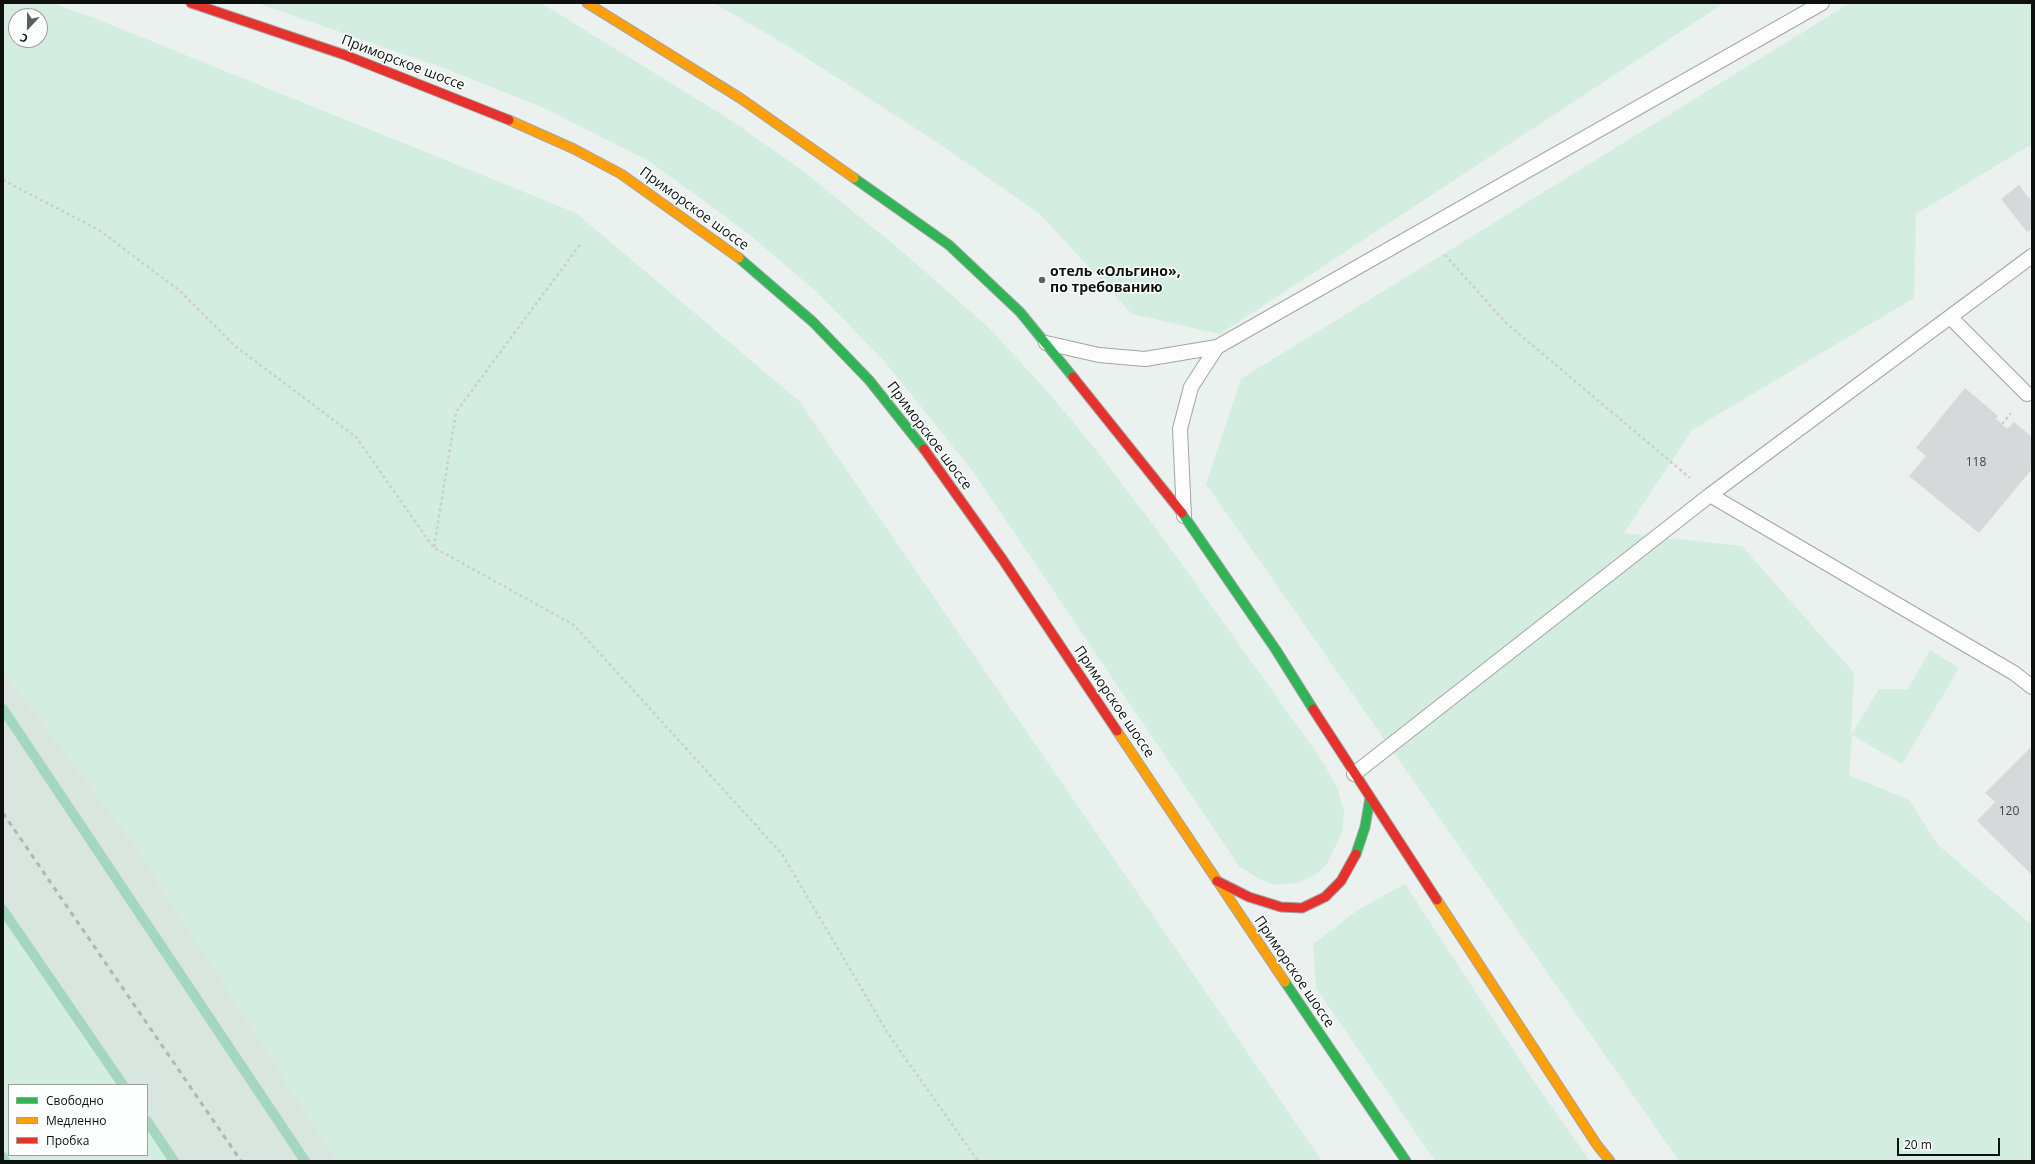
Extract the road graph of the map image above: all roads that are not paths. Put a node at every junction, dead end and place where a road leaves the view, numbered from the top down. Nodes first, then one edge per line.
1 (190, 3) edge
2 (587, 3) edge
3 (1822, 3) edge
4 (2032, 256) edge
5 (1950, 317) junction
6 (1046, 343) junction
7 (1217, 347) junction
8 (2027, 394) dead end
9 (1710, 495) junction
10 (1184, 516) junction
11 (2032, 686) edge
12 (1354, 774) junction
13 (1370, 798) junction
14 (1216, 881) junction
15 (1406, 1161) edge
16 (1610, 1161) edge

1 - 14 main road, Приморское шоссе
2 - 6 main road
3 - 7 lane
4 - 5 lane
5 - 8 lane
5 - 9 lane
6 - 7 lane
6 - 10 main road
7 - 10 lane
9 - 11 lane
9 - 12 lane
10 - 12 main road
12 - 13 main road
13 - 14 main road
13 - 16 main road
14 - 15 main road, Приморское шоссе

